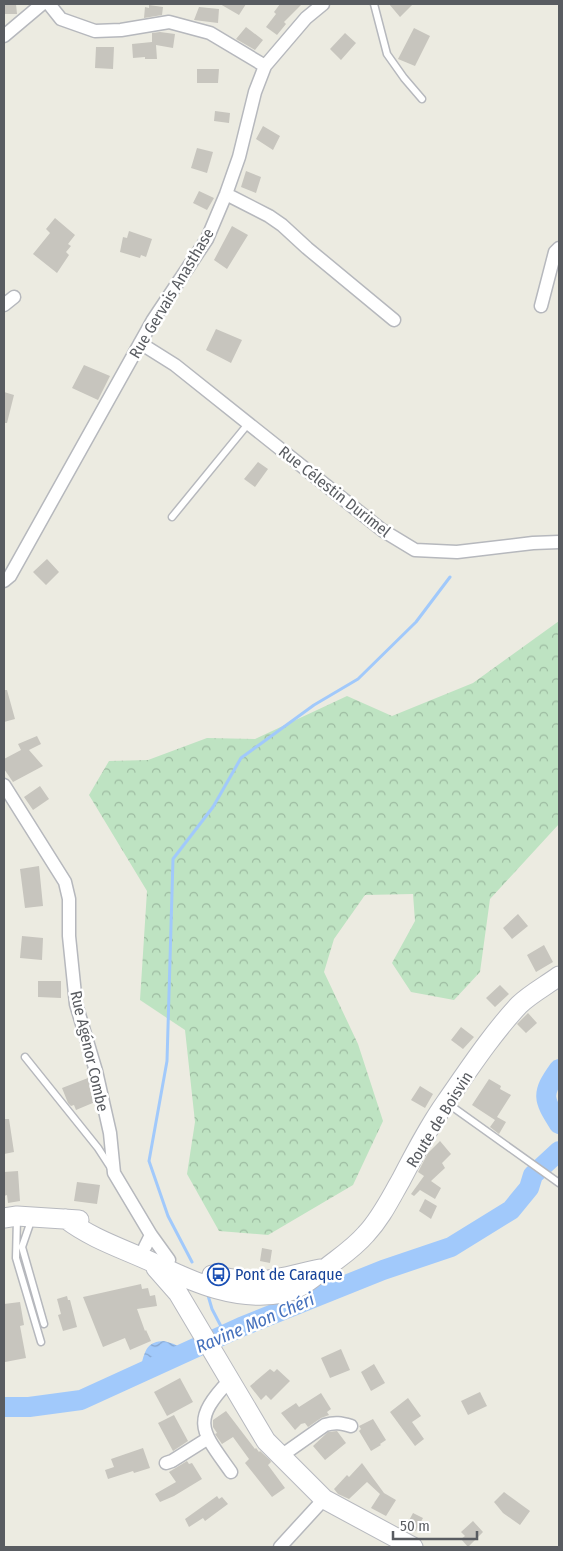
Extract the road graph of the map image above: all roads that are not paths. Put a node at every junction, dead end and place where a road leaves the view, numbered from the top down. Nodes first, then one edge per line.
1 (42, 4) edge
2 (49, 4) edge
3 (322, 4) edge
4 (374, 4) edge
5 (7, 30) edge
6 (265, 66) junction
7 (422, 99) dead end
8 (226, 194) junction
9 (559, 248) edge
10 (541, 306) dead end
11 (394, 320) dead end
12 (140, 343) junction
13 (248, 424) junction
14 (172, 517) dead end
15 (559, 542) edge
16 (4, 581) edge
17 (4, 785) edge
18 (559, 976) edge
19 (25, 1057) dead end
20 (446, 1102) junction
21 (114, 1174) junction
22 (559, 1183) edge
23 (18, 1217) edge
24 (158, 1255) junction
25 (178, 1293) junction
26 (44, 1324) dead end
27 (41, 1342) dead end
28 (229, 1381) junction
29 (350, 1426) dead end
30 (208, 1439) junction
31 (281, 1456) junction
32 (166, 1463) dead end
33 (231, 1472) dead end
34 (324, 1499) junction
35 (280, 1547) edge
36 (413, 1547) edge

1 - 5 street
2 - 6 street
3 - 6 street, Rue Gervais Anasthase
4 - 7 lane
6 - 8 street, Rue Gervais Anasthase
8 - 11 street
8 - 12 street, Rue Gervais Anasthase
9 - 10 street
12 - 13 street, Rue Célestin Durimel
12 - 16 street, Rue Gervais Anasthase
13 - 14 lane
13 - 15 street, Rue Célestin Durimel
17 - 21 street, Rue Agénor Combe
18 - 20 main road, Route de Boisvin
19 - 21 lane
20 - 22 lane
20 - 24 main road, Route de Boisvin
21 - 24 street, Rue Agénor Combe
23 - 24 main road, Route de Boisvin
23 - 26 lane
23 - 27 lane
24 - 25 main road
24 - 25 main road
25 - 28 main road
28 - 30 street
28 - 31 main road
29 - 31 street
30 - 32 street
30 - 33 street
31 - 34 main road
34 - 35 street
34 - 36 main road

